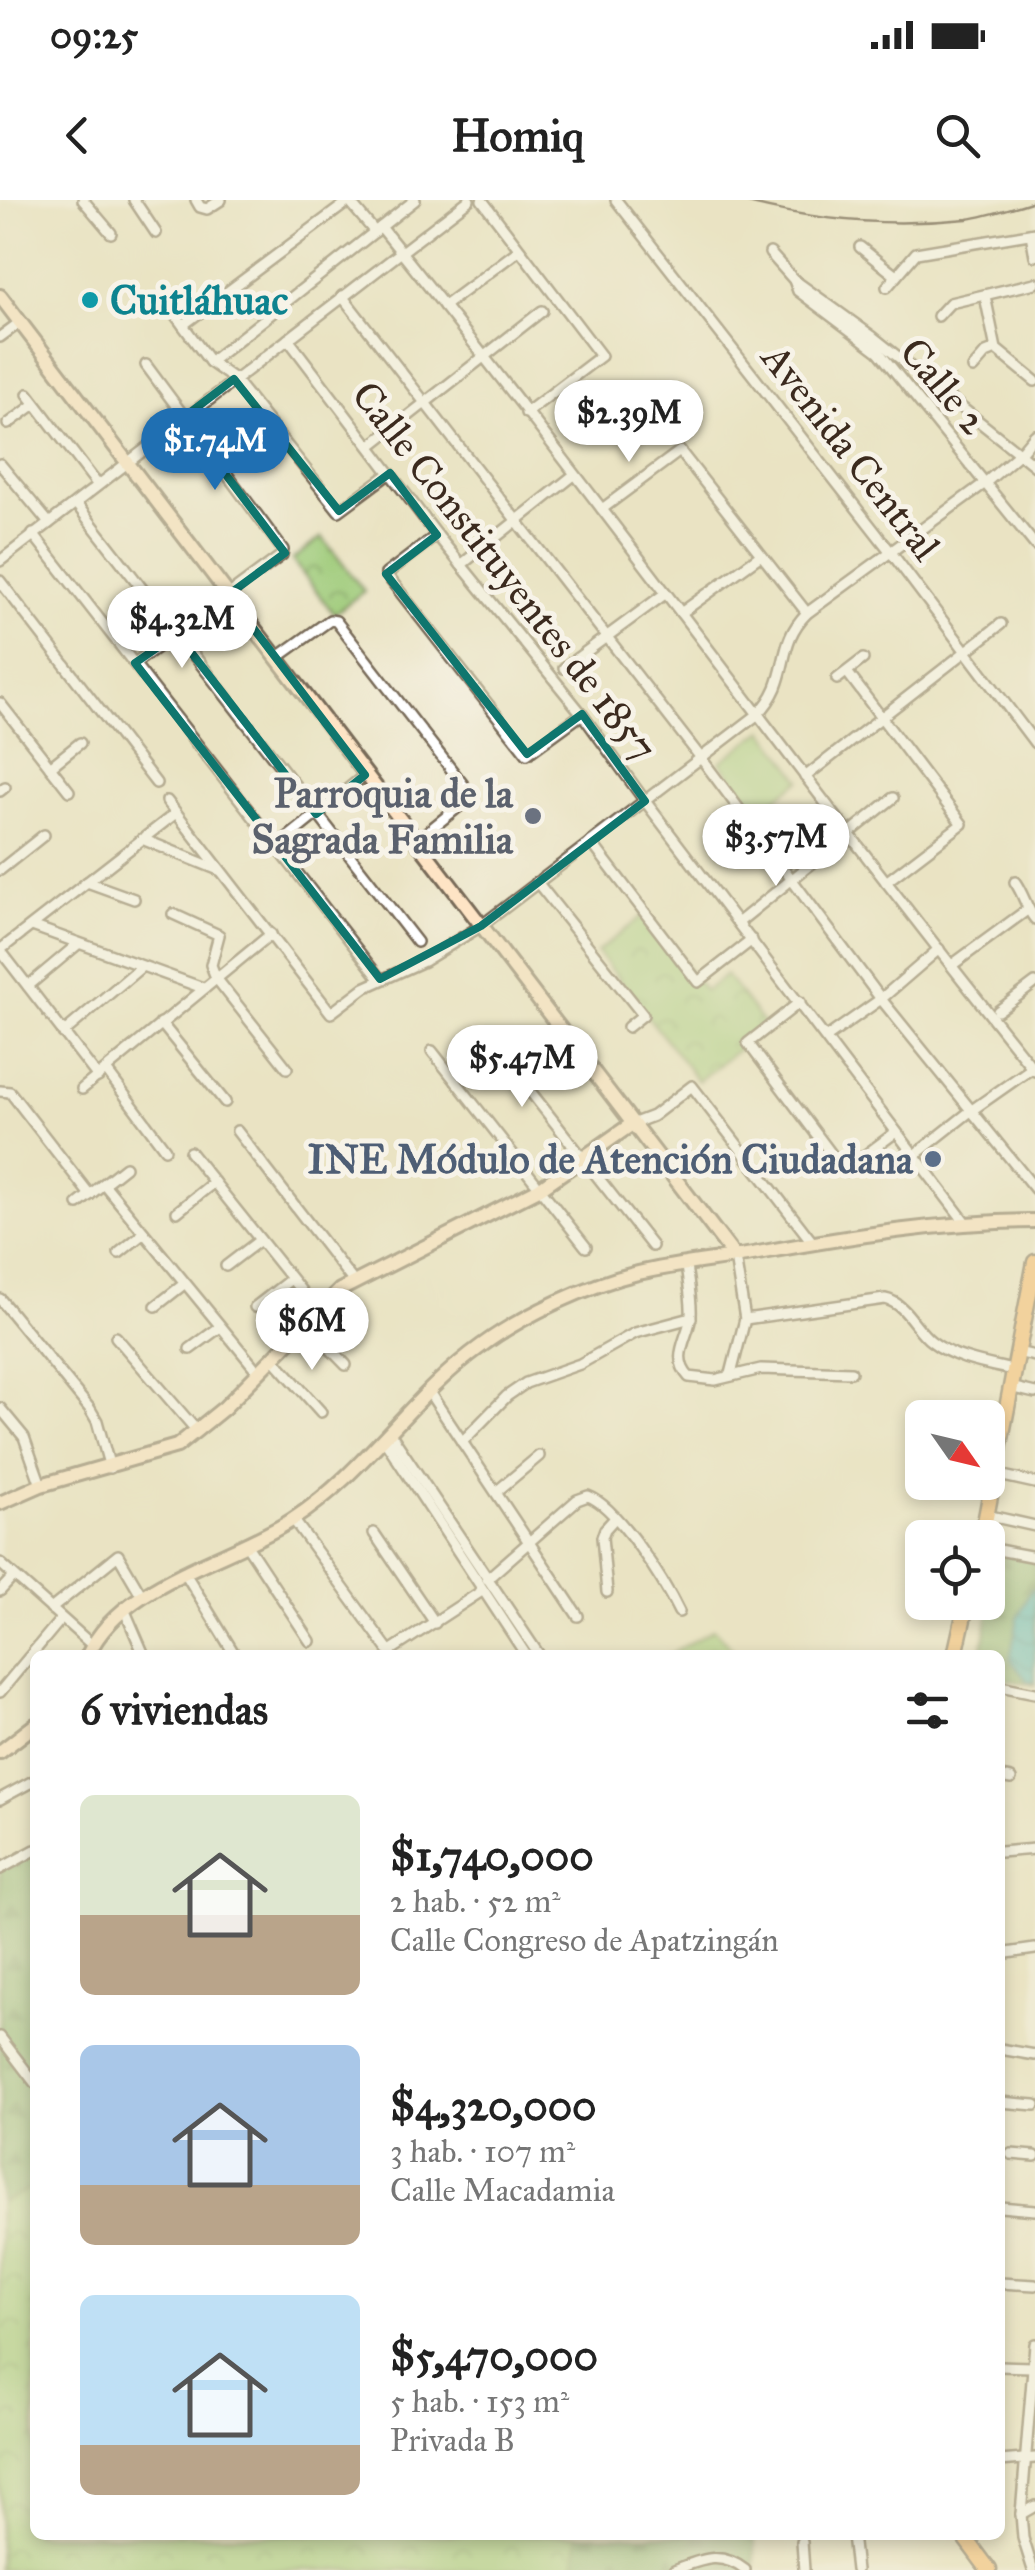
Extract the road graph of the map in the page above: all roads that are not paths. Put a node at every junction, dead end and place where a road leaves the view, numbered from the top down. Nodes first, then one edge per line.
1 (83, 200) edge
2 (134, 200) edge
3 (196, 200) edge
4 (221, 200) edge
5 (348, 200) edge
6 (416, 200) edge
7 (469, 200) edge
8 (482, 200) edge
9 (616, 200) edge
10 (378, 230) junction
11 (111, 233) dead end
12 (156, 233) dead end
13 (1033, 234) edge
14 (860, 248) dead end
15 (518, 250) junction
16 (401, 251) junction
17 (770, 253) dead end
18 (1035, 256) edge
19 (896, 276) junction
20 (794, 280) junction
21 (1035, 283) edge
22 (887, 287) dead end
23 (0, 296) edge
24 (342, 296) junction
25 (985, 296) junction
26 (444, 306) junction
27 (542, 311) dead end
28 (174, 314) dead end
29 (938, 316) dead end
30 (18, 323) junction
31 (182, 326) junction
32 (0, 337) edge
33 (288, 339) junction
34 (996, 349) junction
35 (485, 359) junction
36 (210, 362) junction
37 (146, 365) dead end
38 (973, 368) dead end
39 (922, 378) junction
40 (234, 380) junction
41 (1035, 381) edge
42 (911, 388) junction
43 (28, 394) dead end
44 (428, 403) junction
45 (35, 404) junction
46 (526, 413) junction
47 (184, 418) junction
48 (8, 424) dead end
49 (1035, 435) edge
50 (370, 446) junction
51 (1020, 454) junction
52 (126, 461) junction
53 (0, 464) edge
54 (1035, 466) edge
55 (390, 473) junction
56 (574, 475) junction
57 (985, 483) junction
58 (97, 484) junction
59 (77, 505) junction
60 (602, 509) junction
61 (517, 520) junction
62 (49, 523) junction
63 (33, 534) junction
64 (437, 535) junction
65 (1035, 545) edge
66 (890, 551) junction
67 (761, 556) junction
68 (0, 561) edge
69 (461, 566) junction
70 (0, 581) edge
71 (666, 593) junction
72 (228, 595) junction
73 (681, 613) junction
74 (806, 613) junction
75 (196, 619) dead end
76 (1001, 624) dead end
77 (177, 634) junction
78 (607, 637) junction
79 (966, 651) junction
80 (277, 658) junction
81 (863, 659) dead end
82 (136, 663) junction
83 (564, 668) dead end
84 (847, 672) junction
85 (838, 679) dead end
86 (1, 708) edge
87 (582, 714) junction
88 (757, 715) junction
89 (883, 718) junction
90 (80, 743) dead end
91 (1035, 743) edge
92 (701, 758) junction
93 (50, 766) junction
94 (365, 775) junction
95 (805, 778) junction
96 (156, 783) dead end
97 (69, 791) dead end
98 (893, 798) dead end
99 (167, 801) dead end
100 (645, 802) junction
101 (176, 813) junction
102 (316, 814) junction
103 (44, 834) dead end
104 (848, 834) junction
105 (142, 839) junction
106 (416, 841) junction
107 (591, 842) junction
108 (276, 847) junction
109 (0, 870) edge
110 (222, 871) junction
111 (792, 878) junction
112 (88, 882) junction
113 (537, 882) junction
114 (886, 882) junction
115 (1015, 882) dead end
116 (134, 899) dead end
117 (1027, 910) junction
118 (172, 914) dead end
119 (1035, 919) edge
120 (739, 922) junction
121 (32, 926) junction
122 (481, 926) junction
123 (271, 934) junction
124 (752, 940) junction
125 (416, 942) dead end
126 (78, 944) junction
127 (939, 949) junction
128 (0, 950) edge
129 (952, 966) junction
130 (141, 967) junction
131 (216, 978) junction
132 (380, 979) junction
133 (1035, 984) edge
134 (28, 986) junction
135 (203, 988) junction
136 (881, 999) junction
137 (800, 1002) junction
138 (998, 1011) dead end
139 (161, 1022) junction
140 (628, 1027) dead end
141 (63, 1032) junction
142 (826, 1037) junction
143 (489, 1039) dead end
144 (432, 1052) dead end
145 (287, 1068) dead end
146 (1034, 1069) edge
147 (102, 1073) junction
148 (82, 1089) dead end
149 (0, 1091) edge
150 (224, 1102) dead end
151 (972, 1110) junction
152 (632, 1124) junction
153 (237, 1131) dead end
154 (896, 1132) junction
155 (164, 1149) dead end
156 (190, 1152) dead end
157 (915, 1156) junction
158 (585, 1157) junction
159 (125, 1167) dead end
160 (214, 1182) junction
161 (104, 1184) junction
162 (539, 1189) junction
163 (1035, 1189) edge
164 (90, 1194) junction
165 (78, 1204) dead end
166 (177, 1212) dead end
167 (965, 1222) junction
168 (1035, 1222) edge
169 (144, 1233) junction
170 (260, 1240) junction
171 (813, 1242) junction
172 (586, 1246) dead end
173 (652, 1246) dead end
174 (119, 1253) dead end
175 (735, 1257) junction
176 (1035, 1262) edge
177 (226, 1266) dead end
178 (686, 1266) junction
179 (291, 1279) junction
180 (353, 1281) junction
181 (184, 1284) junction
182 (0, 1299) edge
183 (156, 1306) dead end
184 (255, 1308) dead end
185 (318, 1312) junction
186 (691, 1318) junction
187 (745, 1319) junction
188 (306, 1324) junction
189 (220, 1327) junction
190 (116, 1337) dead end
191 (190, 1349) dead end
192 (1017, 1352) junction
193 (1035, 1356) edge
194 (273, 1358) junction
195 (346, 1365) dead end
196 (1014, 1370) junction
197 (851, 1372) dead end
198 (259, 1374) junction
199 (731, 1374) junction
200 (1010, 1387) junction
201 (430, 1392) junction
202 (1035, 1393) edge
203 (1, 1410) edge
204 (321, 1412) dead end
205 (1005, 1414) edge
206 (198, 1431) junction
207 (387, 1436) junction
208 (462, 1442) junction
209 (539, 1456) dead end
210 (110, 1468) junction
211 (1005, 1476) edge
212 (1035, 1483) edge
213 (41, 1486) junction
214 (496, 1492) junction
215 (0, 1493) edge
216 (989, 1500) edge
217 (0, 1503) edge
218 (986, 1515) junction
219 (615, 1518) junction
220 (293, 1519) junction
221 (985, 1520) edge
222 (1035, 1526) edge
223 (374, 1533) dead end
224 (529, 1542) junction
225 (246, 1544) junction
226 (1005, 1551) edge
227 (1035, 1557) edge
228 (0, 1563) edge
229 (475, 1570) junction
230 (185, 1574) junction
231 (14, 1576) junction
232 (487, 1579) junction
233 (482, 1590) junction
234 (0, 1591) edge
235 (607, 1592) dead end
236 (142, 1596) junction
237 (50, 1609) junction
238 (124, 1611) junction
239 (679, 1612) dead end
240 (578, 1616) dead end
241 (61, 1619) junction
242 (963, 1620) edge
243 (435, 1623) junction
244 (517, 1632) junction
245 (310, 1641) dead end
246 (35, 1650) edge
247 (90, 1650) edge
248 (142, 1650) edge
249 (232, 1650) edge
250 (389, 1650) edge
251 (395, 1650) edge
252 (524, 1650) edge
253 (534, 1650) edge
254 (956, 1650) edge
255 (30, 1656) edge
256 (1005, 1687) edge
257 (0, 1692) edge
258 (1035, 1692) edge
259 (30, 1729) edge
260 (0, 1752) edge
261 (30, 1783) edge
262 (0, 1799) edge
263 (1035, 1848) edge
264 (1005, 1851) edge
265 (30, 1853) edge
266 (0, 1869) edge
267 (1035, 1949) edge
268 (1005, 1953) edge
269 (0, 2037) edge
270 (1005, 2050) edge
271 (1035, 2055) edge
272 (30, 2076) edge
273 (1005, 2102) edge
274 (1035, 2105) edge
275 (1012, 2154) dead end
276 (1035, 2156) edge
277 (1005, 2208) edge
278 (1035, 2210) edge
279 (1005, 2282) edge
280 (1035, 2285) edge
281 (1035, 2344) edge
282 (1005, 2366) edge
283 (1032, 2366) junction
284 (1032, 2430) edge
285 (1031, 2458) edge
286 (1005, 2461) edge
287 (1035, 2506) edge
288 (1021, 2514) junction
289 (853, 2540) edge
290 (967, 2540) edge
291 (802, 2542) dead end
292 (674, 2570) edge
293 (745, 2570) edge
294 (804, 2570) edge
295 (856, 2570) edge
296 (990, 2570) edge
297 (1033, 2570) edge

1 - 11 street
2 - 12 street
3 - 4 street
5 - 10 street
5 - 31 street
6 - 10 street
7 - 16 street
8 - 15 street
9 - 66 street, Avenida Central
10 - 16 street
10 - 36 street
13 - 18 street
13 - 19 street
14 - 19 street
15 - 26 street
15 - 46 street
16 - 24 street
16 - 26 street
17 - 20 street, Calle 2
19 - 22 street
20 - 39 street, Calle 2
20 - 42 street, Calle 2
21 - 25 street
23 - 30 main road
24 - 33 street
24 - 44 street
25 - 29 street
25 - 34 street
26 - 35 street
27 - 35 street
28 - 31 street
30 - 32 street
30 - 52 main road
31 - 36 street
33 - 40 street
33 - 50 street, Calle Constituyentes de 1857
34 - 38 street
34 - 41 street
35 - 44 street
35 - 46 street
36 - 40 street
37 - 47 street
39 - 42 street
39 - 51 street, Calle 2
40 - 47 street
40 - 55 street
42 - 57 street, Calle 2
43 - 45 street
44 - 50 street
44 - 61 street
45 - 48 street
45 - 58 street
46 - 56 street
47 - 52 street
47 - 72 street
49 - 51 street
50 - 55 street, Calle Constituyentes de 1857
51 - 54 street, Calle 2
51 - 57 street
52 - 58 street
52 - 72 main road
53 - 62 street
55 - 64 street, Calle Constituyentes de 1857
56 - 60 street
56 - 61 street
57 - 65 street, Calle 2
57 - 66 street
58 - 59 street
59 - 62 street
59 - 77 street
60 - 67 street
60 - 71 street
61 - 69 street
61 - 78 street
62 - 63 street
63 - 68 street
63 - 82 street
64 - 69 street, Calle Constituyentes de 1857
64 - 87 street
66 - 74 street
66 - 79 street, Avenida Central
67 - 73 street
67 - 74 street
69 - 87 street, Calle Constituyentes de 1857
70 - 96 street
71 - 73 street
71 - 78 street
72 - 80 main road
73 - 88 street
74 - 88 street
75 - 77 street
76 - 79 street
77 - 82 street
77 - 102 street
78 - 83 street
78 - 92 street
79 - 89 street
79 - 91 street, Avenida Central
80 - 94 main road
80 - 106 street
81 - 84 street
82 - 108 street
84 - 85 street
84 - 89 street
86 - 93 street
87 - 100 street, Calle Constituyentes de 1857
88 - 92 street
88 - 95 street
89 - 95 street
89 - 114 street
90 - 93 street
92 - 100 street
92 - 111 street
93 - 97 street
94 - 102 street
94 - 106 main road
95 - 104 street
98 - 104 street
99 - 101 street
100 - 107 street
100 - 120 street, Calle Constituyentes de 1857
101 - 105 street
101 - 110 street
102 - 108 street
102 - 125 street
103 - 109 street
104 - 111 street
104 - 114 street
105 - 110 street
105 - 112 street
106 - 122 main road
107 - 113 street
107 - 124 street
108 - 132 street
110 - 123 street
111 - 120 street
111 - 136 street
112 - 116 street
112 - 121 street
113 - 122 street
113 - 140 street
114 - 127 street
115 - 117 street
117 - 119 street
117 - 129 street
118 - 131 street
120 - 124 street, Calle Constituyentes de 1857
121 - 126 street
121 - 128 street
122 - 132 street
122 - 152 main road
123 - 131 street
123 - 132 street
124 - 137 street, Calle Constituyentes de 1857
126 - 130 street
126 - 134 street
127 - 129 street
127 - 136 street
128 - 134 street
129 - 146 street
130 - 135 street
130 - 141 street
131 - 135 street
131 - 145 street
133 - 138 street
134 - 141 street
135 - 139 street
136 - 142 street
136 - 151 street
137 - 142 street, Calle Constituyentes de 1857
137 - 154 street
139 - 147 street
139 - 150 street
141 - 147 street
142 - 154 street, Calle Constituyentes de 1857
143 - 158 street
144 - 162 street
146 - 151 street
147 - 148 street
147 - 155 street
149 - 164 street
151 - 157 street
151 - 163 street
152 - 158 main road
152 - 171 street
152 - 175 main road
153 - 180 street
154 - 157 street, Calle Constituyentes de 1857
156 - 160 street
157 - 167 street, Calle Constituyentes de 1857
158 - 162 main road
158 - 173 street
159 - 161 street
160 - 166 street
160 - 170 street
161 - 164 street
161 - 169 street
162 - 172 street
162 - 180 main road
164 - 165 street
167 - 168 main road
167 - 171 main road
169 - 174 street
169 - 181 street
170 - 177 street
170 - 179 street
171 - 175 main road
175 - 178 main road
175 - 187 street
176 - 192 main road
178 - 186 street
178 - 201 main road
179 - 184 street
179 - 185 street
180 - 185 main road
181 - 183 street
181 - 189 street
182 - 210 street
185 - 188 main road
186 - 199 street
186 - 208 street
187 - 196 street
187 - 199 street
188 - 194 main road
188 - 195 street
189 - 191 street
189 - 198 street
190 - 206 street
192 - 193 street
192 - 196 main road
194 - 198 main road
194 - 204 street
196 - 200 main road
197 - 199 street
198 - 206 main road
200 - 202 street
200 - 205 main road
201 - 207 main road
201 - 208 street
203 - 213 street
206 - 210 main road
207 - 220 main road
207 - 229 street
208 - 214 street
209 - 214 street
210 - 213 main road
211 - 212 street
213 - 215 main road
213 - 217 main road
214 - 224 street
216 - 218 main road
218 - 221 main road
218 - 222 street
219 - 224 street
219 - 235 street
219 - 239 street
220 - 225 main road
220 - 250 street
223 - 243 street
224 - 232 street
224 - 240 street
225 - 230 main road
225 - 245 street
226 - 227 street
228 - 231 street
229 - 232 street
229 - 233 street
230 - 236 main road
230 - 249 street
231 - 234 street
231 - 237 street
232 - 244 street
233 - 243 street
233 - 244 street
236 - 237 street
236 - 238 main road
237 - 241 street
238 - 247 main road
238 - 248 street
241 - 246 street
241 - 247 street
242 - 254 main road
243 - 251 street
244 - 252 street
244 - 253 street
255 - 257 street
256 - 258 street
259 - 260 main road
261 - 262 street
263 - 264 street
265 - 266 street
267 - 268 street
269 - 272 street
270 - 271 street
273 - 274 street
275 - 276 street
277 - 278 street
279 - 280 street
281 - 283 street
282 - 283 street
283 - 284 street
284 - 285 street
285 - 286 street
285 - 288 street
287 - 288 street
288 - 297 street
289 - 295 street
290 - 296 main road
291 - 294 street
292 - 293 street

